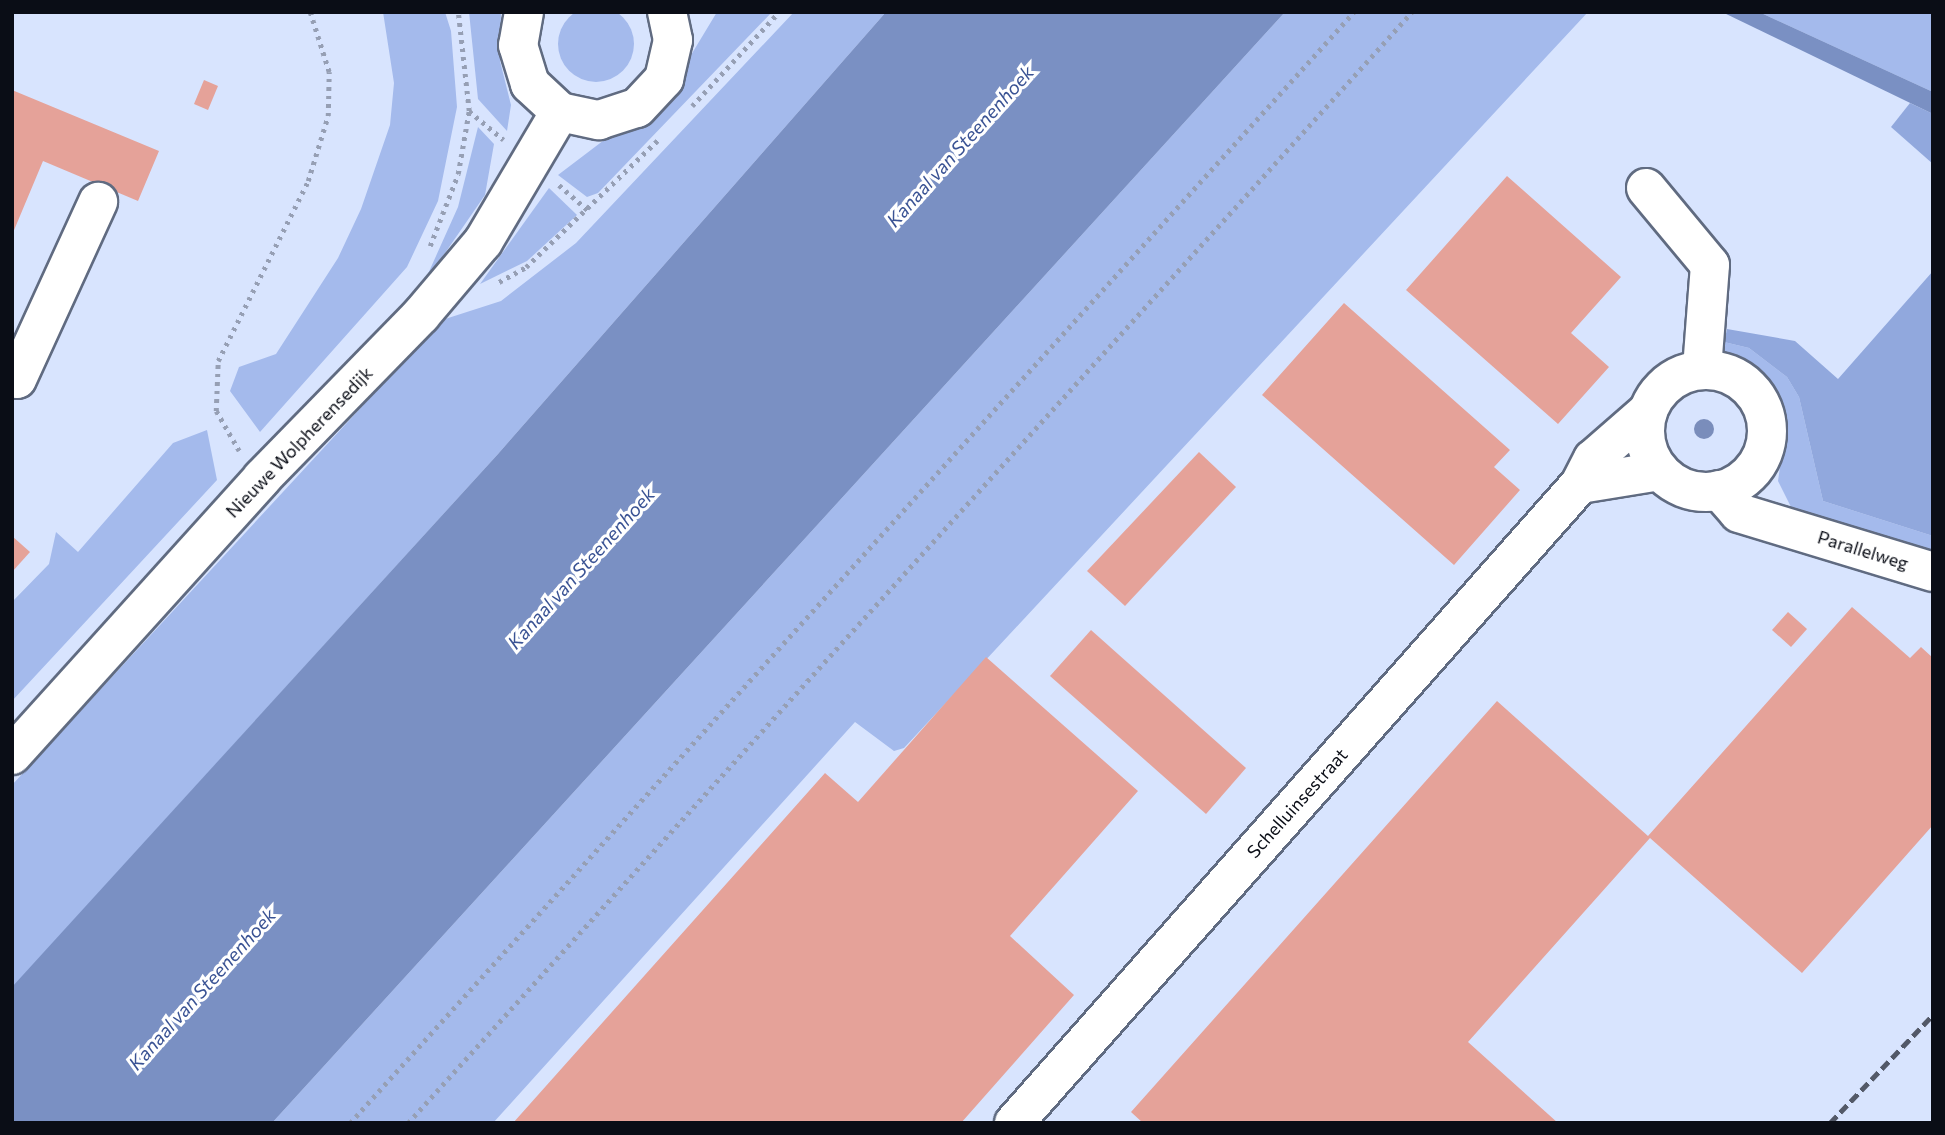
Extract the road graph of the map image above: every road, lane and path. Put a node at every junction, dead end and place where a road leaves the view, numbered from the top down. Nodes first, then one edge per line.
1 (310, 12) edge
2 (458, 12) edge
3 (524, 12) edge
4 (667, 12) edge
5 (1354, 12) edge
6 (1412, 12) edge
7 (469, 111) dead end
8 (560, 112) junction
9 (1646, 188) dead end
10 (98, 202) dead end
11 (1702, 370) junction
12 (12, 377) edge
13 (1648, 411) junction
14 (1755, 467) junction
15 (1660, 471) junction
16 (262, 478) junction
17 (1580, 484) junction
18 (1719, 490) junction
19 (1794, 529) junction
20 (1933, 572) edge
21 (12, 755) edge
22 (350, 1123) edge
23 (408, 1123) edge
24 (1014, 1123) edge

1 - 16 path
2 - 7 path
3 - 8 street
4 - 8 street
5 - 22 path
6 - 23 path
8 - 16 street, Nieuwe Wolpherensedijk
9 - 11 street
10 - 12 street
11 - 13 street
11 - 14 street
13 - 15 street
13 - 17 street, Schelluinsestraat
14 - 18 street
14 - 19 street, Parallelweg
15 - 17 street
15 - 18 street
16 - 21 street, Nieuwe Wolpherensedijk
17 - 24 street, Schelluinsestraat
18 - 19 street, Parallelweg
19 - 20 street, Parallelweg

